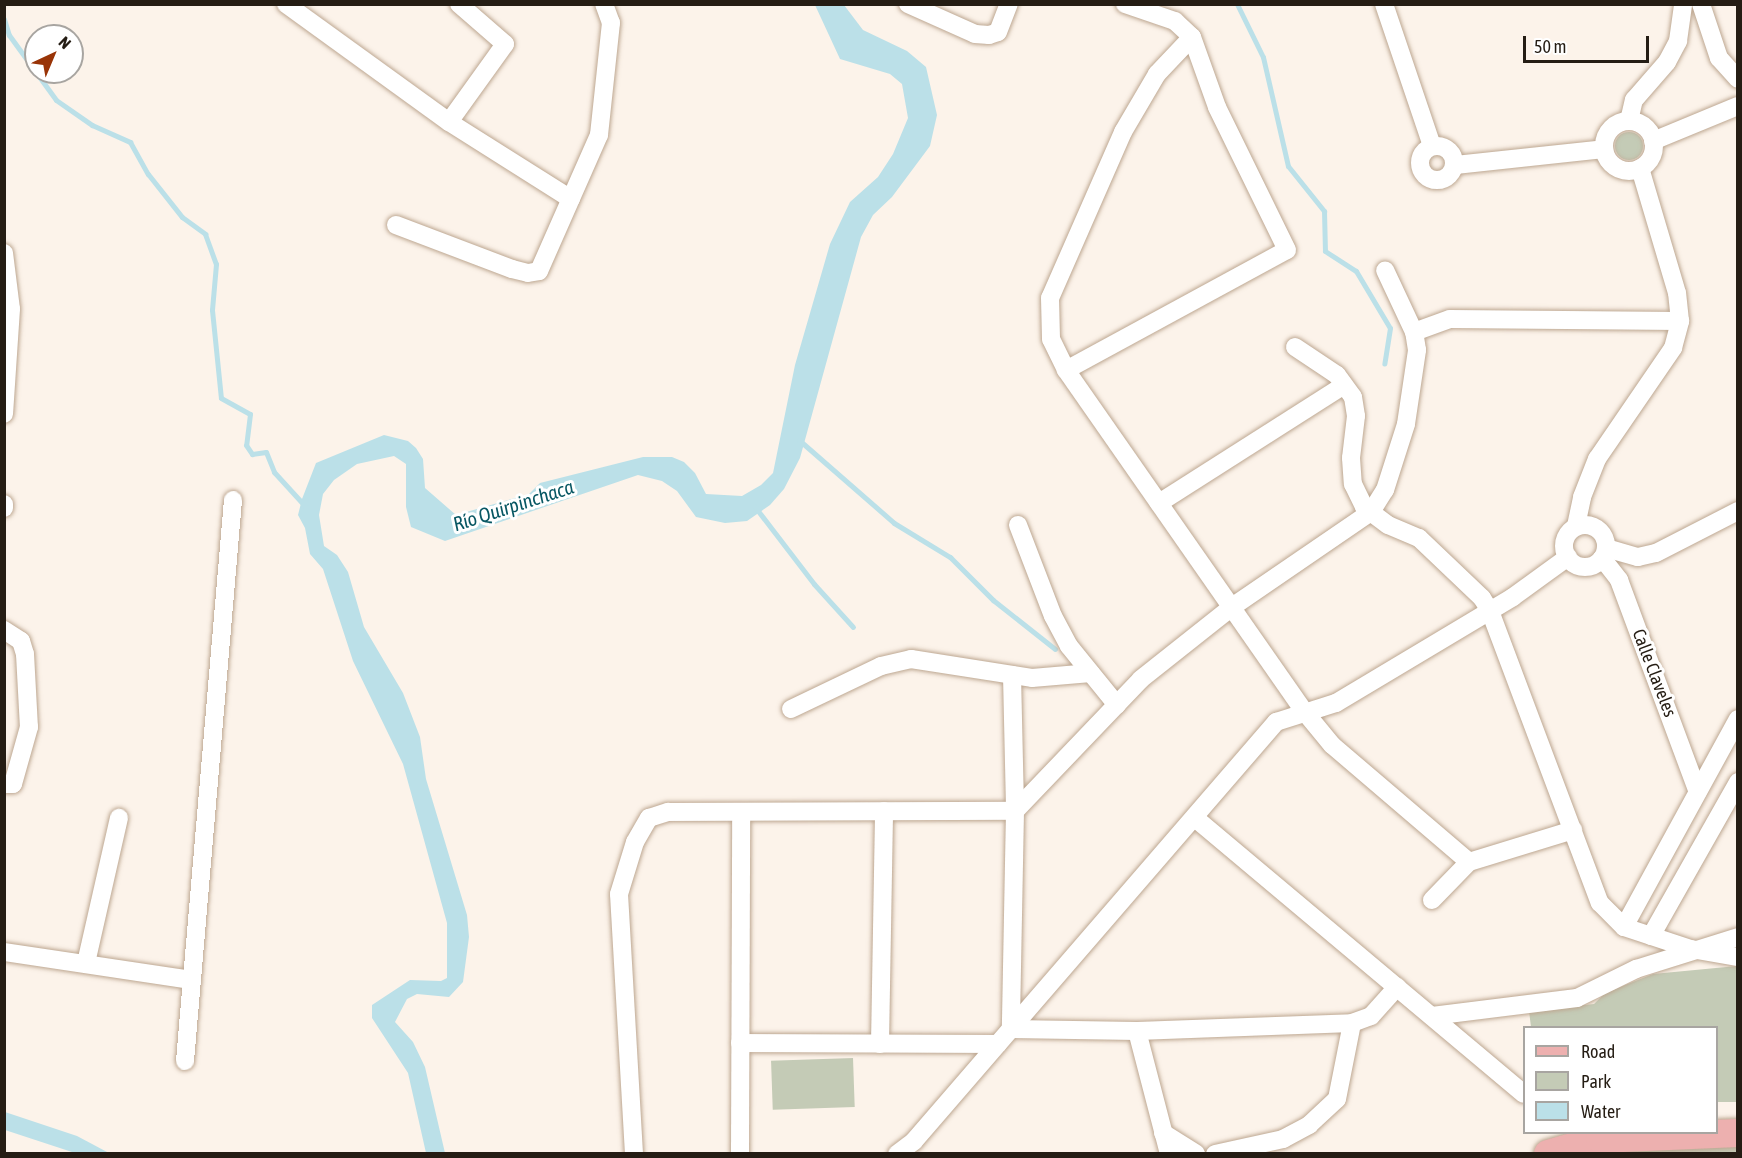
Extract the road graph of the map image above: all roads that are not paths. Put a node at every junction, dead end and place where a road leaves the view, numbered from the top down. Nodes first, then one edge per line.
1 (286, 4) edge
2 (459, 4) edge
3 (604, 4) edge
4 (908, 4) edge
5 (1009, 4) edge
6 (1125, 4) edge
7 (1384, 4) edge
8 (1683, 4) edge
9 (1701, 4) edge
10 (1192, 37) junction
11 (1737, 79) edge
12 (1737, 106) edge
13 (1629, 121) junction
14 (449, 122) junction
15 (1653, 141) junction
16 (1432, 146) junction
17 (1604, 148) junction
18 (1455, 165) junction
19 (1640, 168) junction
20 (572, 199) junction
21 (396, 225) dead end
22 (4, 253) edge
23 (1385, 270) dead end
24 (1680, 321) junction
25 (1414, 332) junction
26 (1295, 347) dead end
27 (1066, 370) junction
28 (1344, 385) junction
29 (4, 414) edge
30 (233, 500) dead end
31 (1159, 503) junction
32 (1737, 511) edge
33 (1371, 512) junction
34 (1018, 525) dead end
35 (1576, 526) junction
36 (1604, 553) junction
37 (1568, 557) junction
38 (1232, 607) junction
39 (1490, 611) junction
40 (4, 630) edge
41 (1091, 673) junction
42 (1012, 675) junction
43 (1117, 705) junction
44 (791, 709) dead end
45 (1304, 711) junction
46 (1737, 719) edge
47 (1737, 782) edge
48 (4, 784) edge
49 (1698, 792) junction
50 (884, 811) junction
51 (1015, 811) junction
52 (741, 812) junction
53 (118, 818) dead end
54 (1195, 818) junction
55 (1573, 830) junction
56 (1468, 862) junction
57 (1432, 900) dead end
58 (1624, 927) junction
59 (1651, 936) junction
60 (1737, 937) edge
61 (1691, 949) junction
62 (4, 952) edge
63 (1737, 957) edge
64 (86, 963) junction
65 (191, 980) junction
66 (1397, 987) junction
67 (1432, 1016) junction
68 (1352, 1023) junction
69 (1011, 1029) junction
70 (1137, 1031) junction
71 (740, 1042) junction
72 (880, 1044) junction
73 (998, 1044) junction
74 (185, 1061) dead end
75 (1523, 1093) edge
76 (1163, 1133) junction
77 (1737, 1133) edge
78 (1590, 1142) edge
79 (634, 1154) edge
80 (740, 1154) edge
81 (897, 1154) edge
82 (1169, 1154) edge
83 (1196, 1154) edge
84 (1215, 1154) edge
85 (1548, 1154) edge

1 - 14 street
2 - 14 street
3 - 20 street
4 - 5 street
6 - 10 street
7 - 16 street
8 - 13 street
9 - 11 street
10 - 27 street
10 - 27 street
12 - 15 street
13 - 15 street
13 - 17 street
14 - 20 street
15 - 19 street
16 - 18 street
16 - 18 street
17 - 18 street
17 - 19 street
19 - 24 street
20 - 21 street
22 - 29 street
23 - 25 street
24 - 25 street
24 - 35 street
25 - 33 street
26 - 28 street
27 - 31 street
28 - 31 street
28 - 33 street
30 - 65 street
31 - 38 street
32 - 36 street
33 - 38 street
33 - 39 street
34 - 41 street
35 - 36 street
35 - 37 street
36 - 37 street
36 - 49 street, Calle Claveles
37 - 39 street
38 - 43 street
38 - 45 street
39 - 45 street
39 - 55 street
40 - 48 street
41 - 42 street
41 - 43 street
42 - 44 street
42 - 51 street
43 - 51 street
45 - 54 street
45 - 56 street
46 - 49 street
47 - 59 street
49 - 58 street
50 - 51 street
50 - 52 street
50 - 72 street
51 - 69 street
52 - 71 street
52 - 79 street
53 - 64 street
54 - 66 street
54 - 69 street
55 - 56 street
55 - 58 street
56 - 57 street
58 - 59 street
59 - 61 street
60 - 61 street
61 - 63 street
61 - 67 street
62 - 64 street
64 - 65 street
65 - 74 street
66 - 67 street
66 - 68 street
67 - 75 street
68 - 70 street
68 - 84 street
69 - 70 street
69 - 73 street
70 - 76 street
71 - 72 street
71 - 80 street
72 - 73 street
73 - 81 street
76 - 82 street
76 - 83 street
77 - 78 main road
78 - 85 main road

